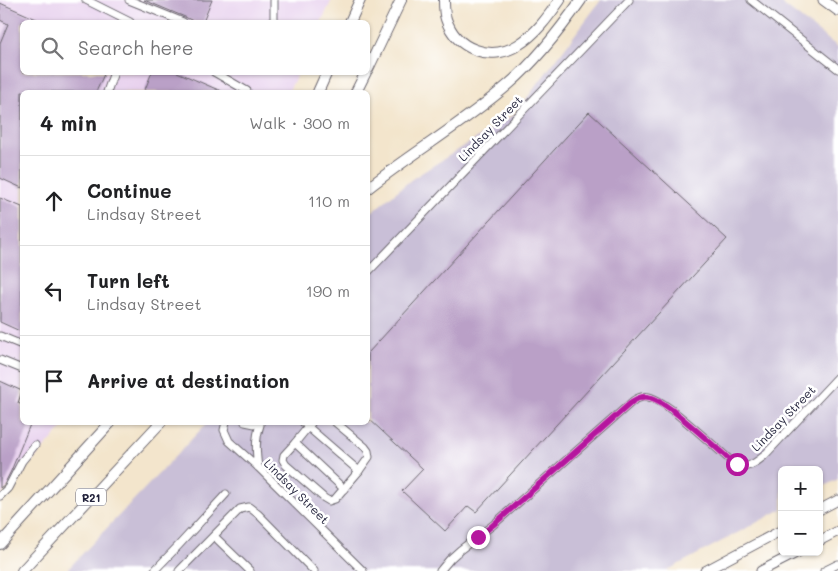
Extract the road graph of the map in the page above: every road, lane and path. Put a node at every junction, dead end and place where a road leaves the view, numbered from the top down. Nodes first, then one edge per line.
1 (86, 0) edge
2 (129, 0) edge
3 (274, 0) edge
4 (360, 0) edge
5 (401, 0) edge
6 (444, 0) edge
7 (559, 0) edge
8 (580, 0) edge
9 (629, 0) edge
10 (751, 0) edge
11 (823, 0) edge
12 (838, 10) edge
13 (126, 20) edge
14 (177, 20) edge
15 (274, 20) edge
16 (351, 20) edge
17 (370, 65) edge
18 (838, 69) edge
19 (113, 75) edge
20 (219, 75) edge
21 (326, 75) edge
22 (364, 75) edge
23 (108, 90) edge
24 (245, 90) edge
25 (319, 90) edge
26 (357, 90) edge
27 (370, 187) edge
28 (370, 270) edge
29 (0, 336) edge
30 (20, 344) edge
31 (0, 360) edge
32 (20, 368) edge
33 (838, 377) edge
34 (108, 425) edge
35 (158, 425) edge
36 (226, 425) edge
37 (261, 425) edge
38 (307, 425) edge
39 (309, 425) edge
40 (338, 425) edge
41 (295, 443) junction
42 (36, 445) dead end
43 (258, 467) junction
44 (359, 471) junction
45 (344, 489) junction
46 (226, 494) dead end
47 (0, 496) edge
48 (838, 500) edge
49 (823, 508) edge
50 (838, 531) edge
51 (778, 532) edge
52 (214, 536) junction
53 (823, 539) edge
54 (0, 544) edge
55 (790, 556) edge
56 (838, 564) edge
57 (184, 569) edge
58 (22, 571) edge
59 (154, 571) edge
60 (250, 571) edge
61 (314, 571) edge
62 (363, 571) edge
63 (440, 571) edge
64 (705, 571) edge
65 (761, 571) edge
66 (824, 571) edge

1 - 13 street
2 - 14 street
3 - 15 street
4 - 16 highway
5 - 17 highway
6 - 7 highway
8 - 27 highway
9 - 28 street, Lindsay Street
10 - 18 street
11 - 12 main road
19 - 23 street
20 - 24 street
21 - 25 highway
22 - 26 highway
29 - 30 street
31 - 32 street
33 - 63 street, Lindsay Street
34 - 54 highway, R21
35 - 58 highway, R21
36 - 43 street, Lindsay Street
37 - 43 street
38 - 41 street
39 - 44 street
40 - 44 street
41 - 45 street
41 - 45 street
42 - 47 street
43 - 62 street, Lindsay Street
44 - 45 street
46 - 59 street
48 - 49 main road
50 - 53 main road
51 - 64 main road
52 - 57 street
52 - 60 street
52 - 61 street
55 - 65 main road
56 - 66 street

